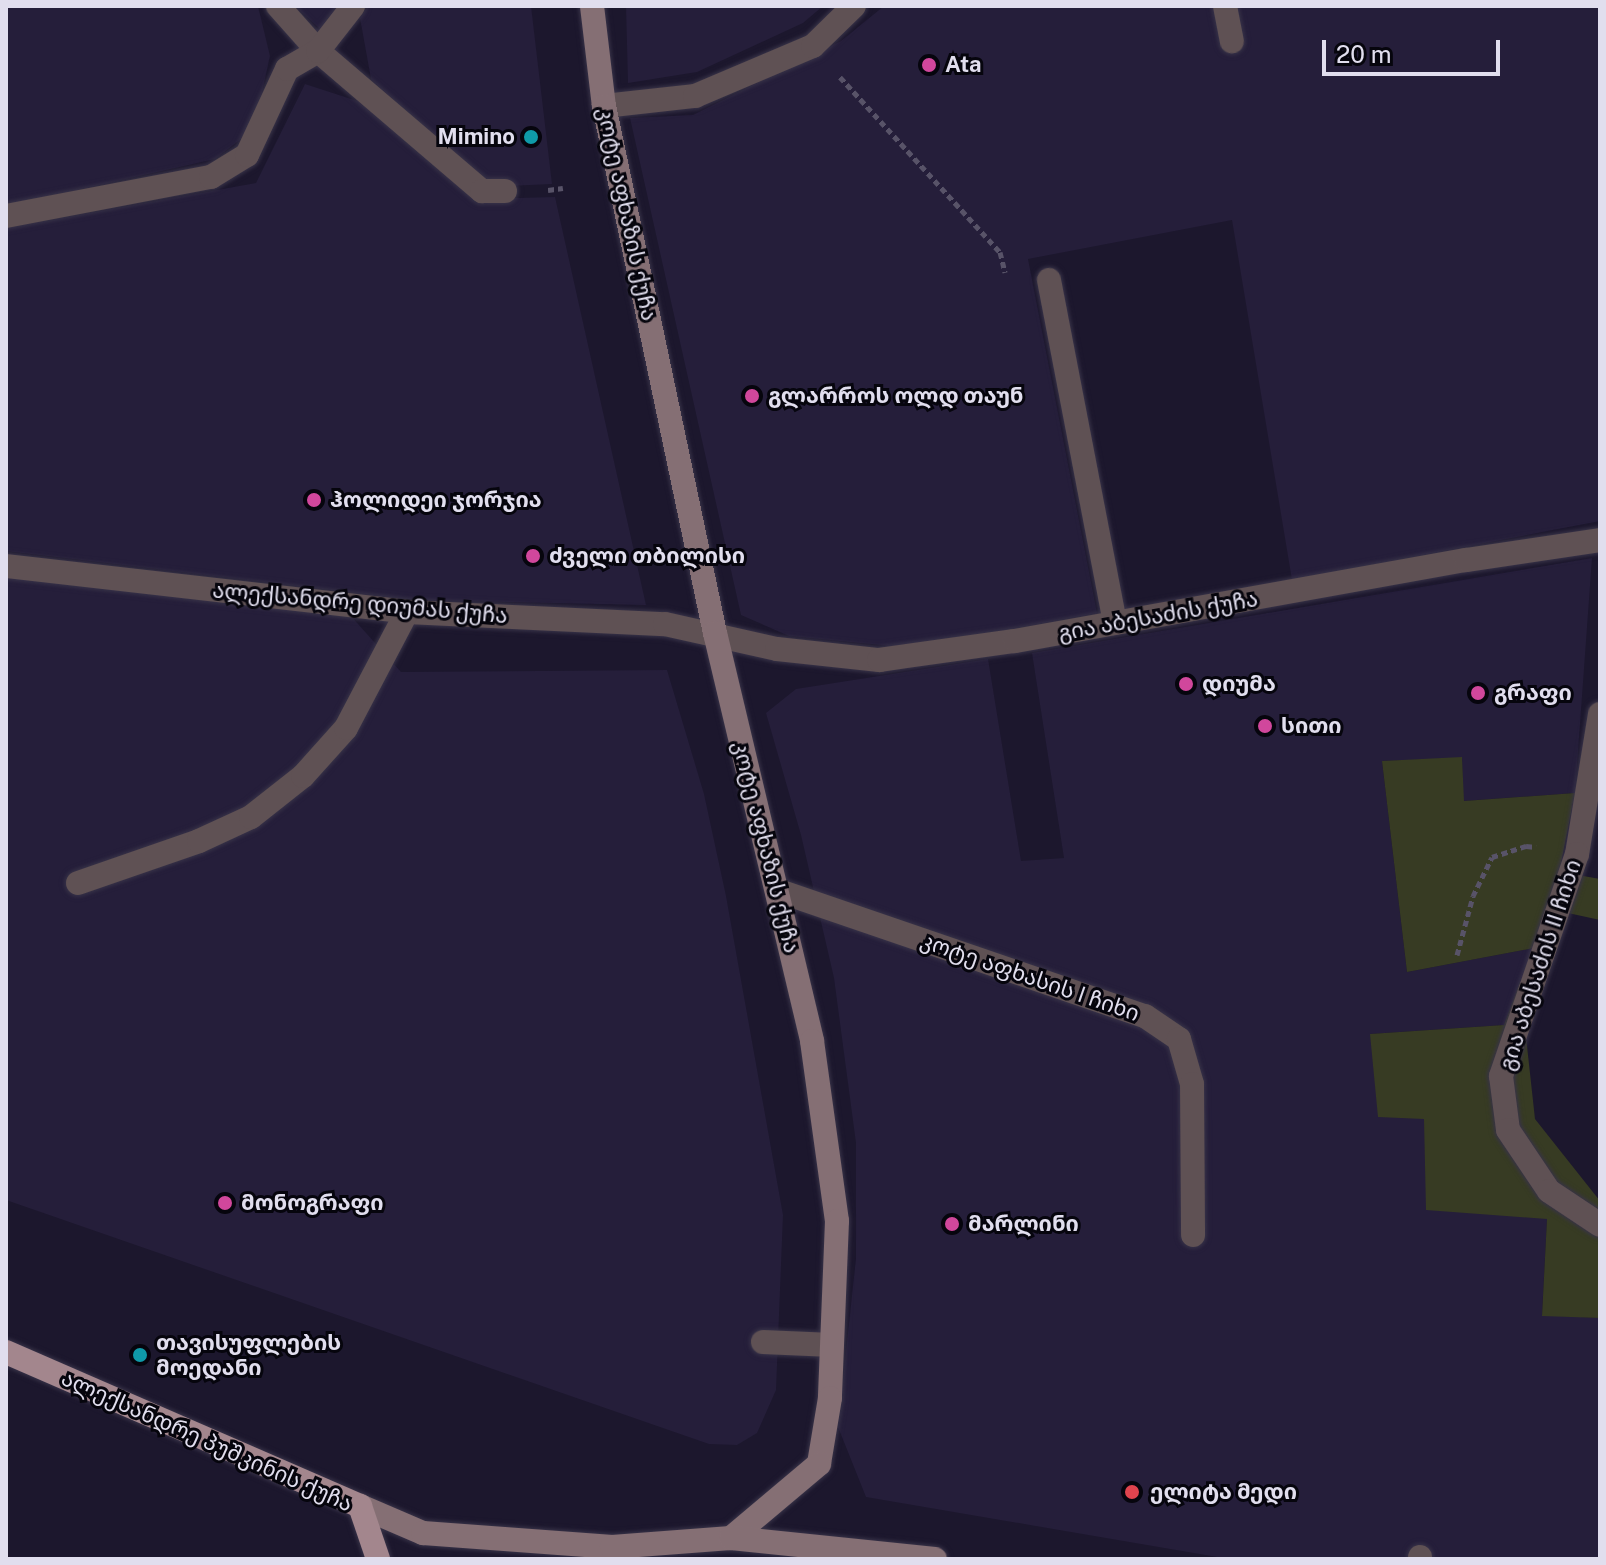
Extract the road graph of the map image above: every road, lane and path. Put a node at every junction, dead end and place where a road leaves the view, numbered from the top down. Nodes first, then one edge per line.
1 (278, 6) edge
2 (353, 6) edge
3 (592, 6) edge
4 (854, 6) edge
5 (1225, 6) edge
6 (1232, 41) dead end
7 (813, 46) junction
8 (318, 51) junction
9 (604, 106) junction
10 (563, 188) dead end
11 (547, 190) dead end
12 (505, 191) dead end
13 (6, 216) edge
14 (1006, 276) dead end
15 (1049, 280) dead end
16 (1600, 540) edge
17 (6, 566) edge
18 (407, 612) junction
19 (1115, 623) junction
20 (715, 633) junction
21 (1600, 714) edge
22 (1577, 854) junction
23 (78, 883) dead end
24 (779, 891) junction
25 (1457, 955) dead end
26 (1600, 1225) edge
27 (1193, 1235) dead end
28 (763, 1342) dead end
29 (832, 1345) junction
30 (6, 1352) edge
31 (360, 1506) junction
32 (731, 1538) junction
33 (612, 1547) junction
34 (378, 1559) edge
35 (579, 1559) edge
36 (935, 1559) edge

1 - 8 street
2 - 8 street
3 - 9 street, კოტე აფხაზის ქუჩა
4 - 7 street
5 - 6 street
7 - 9 street
7 - 14 path
8 - 12 street
8 - 13 street
9 - 20 street, კოტე აფხაზის ქუჩა
10 - 11 path
15 - 19 street
16 - 19 street, გია აბესაძის ქუჩა
17 - 18 street, ალექსანდრე დიუმას ქუჩა
18 - 20 street, ალექსანდრე დიუმას ქუჩა
18 - 23 street
19 - 20 street, გია აბესაძის ქუჩა
20 - 24 street, კოტე აფხაზის ქუჩა
21 - 22 street, გია აბესაძის II ჩიხი
22 - 25 path
22 - 26 street, გია აბესაძის II ჩიხი
24 - 27 street, კოტე აფხასის I ჩიხი
24 - 29 street, კოტე აფხაზის ქუჩა
28 - 29 street
29 - 32 street, კოტე აფხაზის ქუჩა
30 - 31 main road, ალექსანდრე პუშკინის ქუჩა
31 - 33 street
31 - 34 main road, ალექსანდრე პუშკინის ქუჩა
32 - 33 street
32 - 36 street
33 - 35 street

